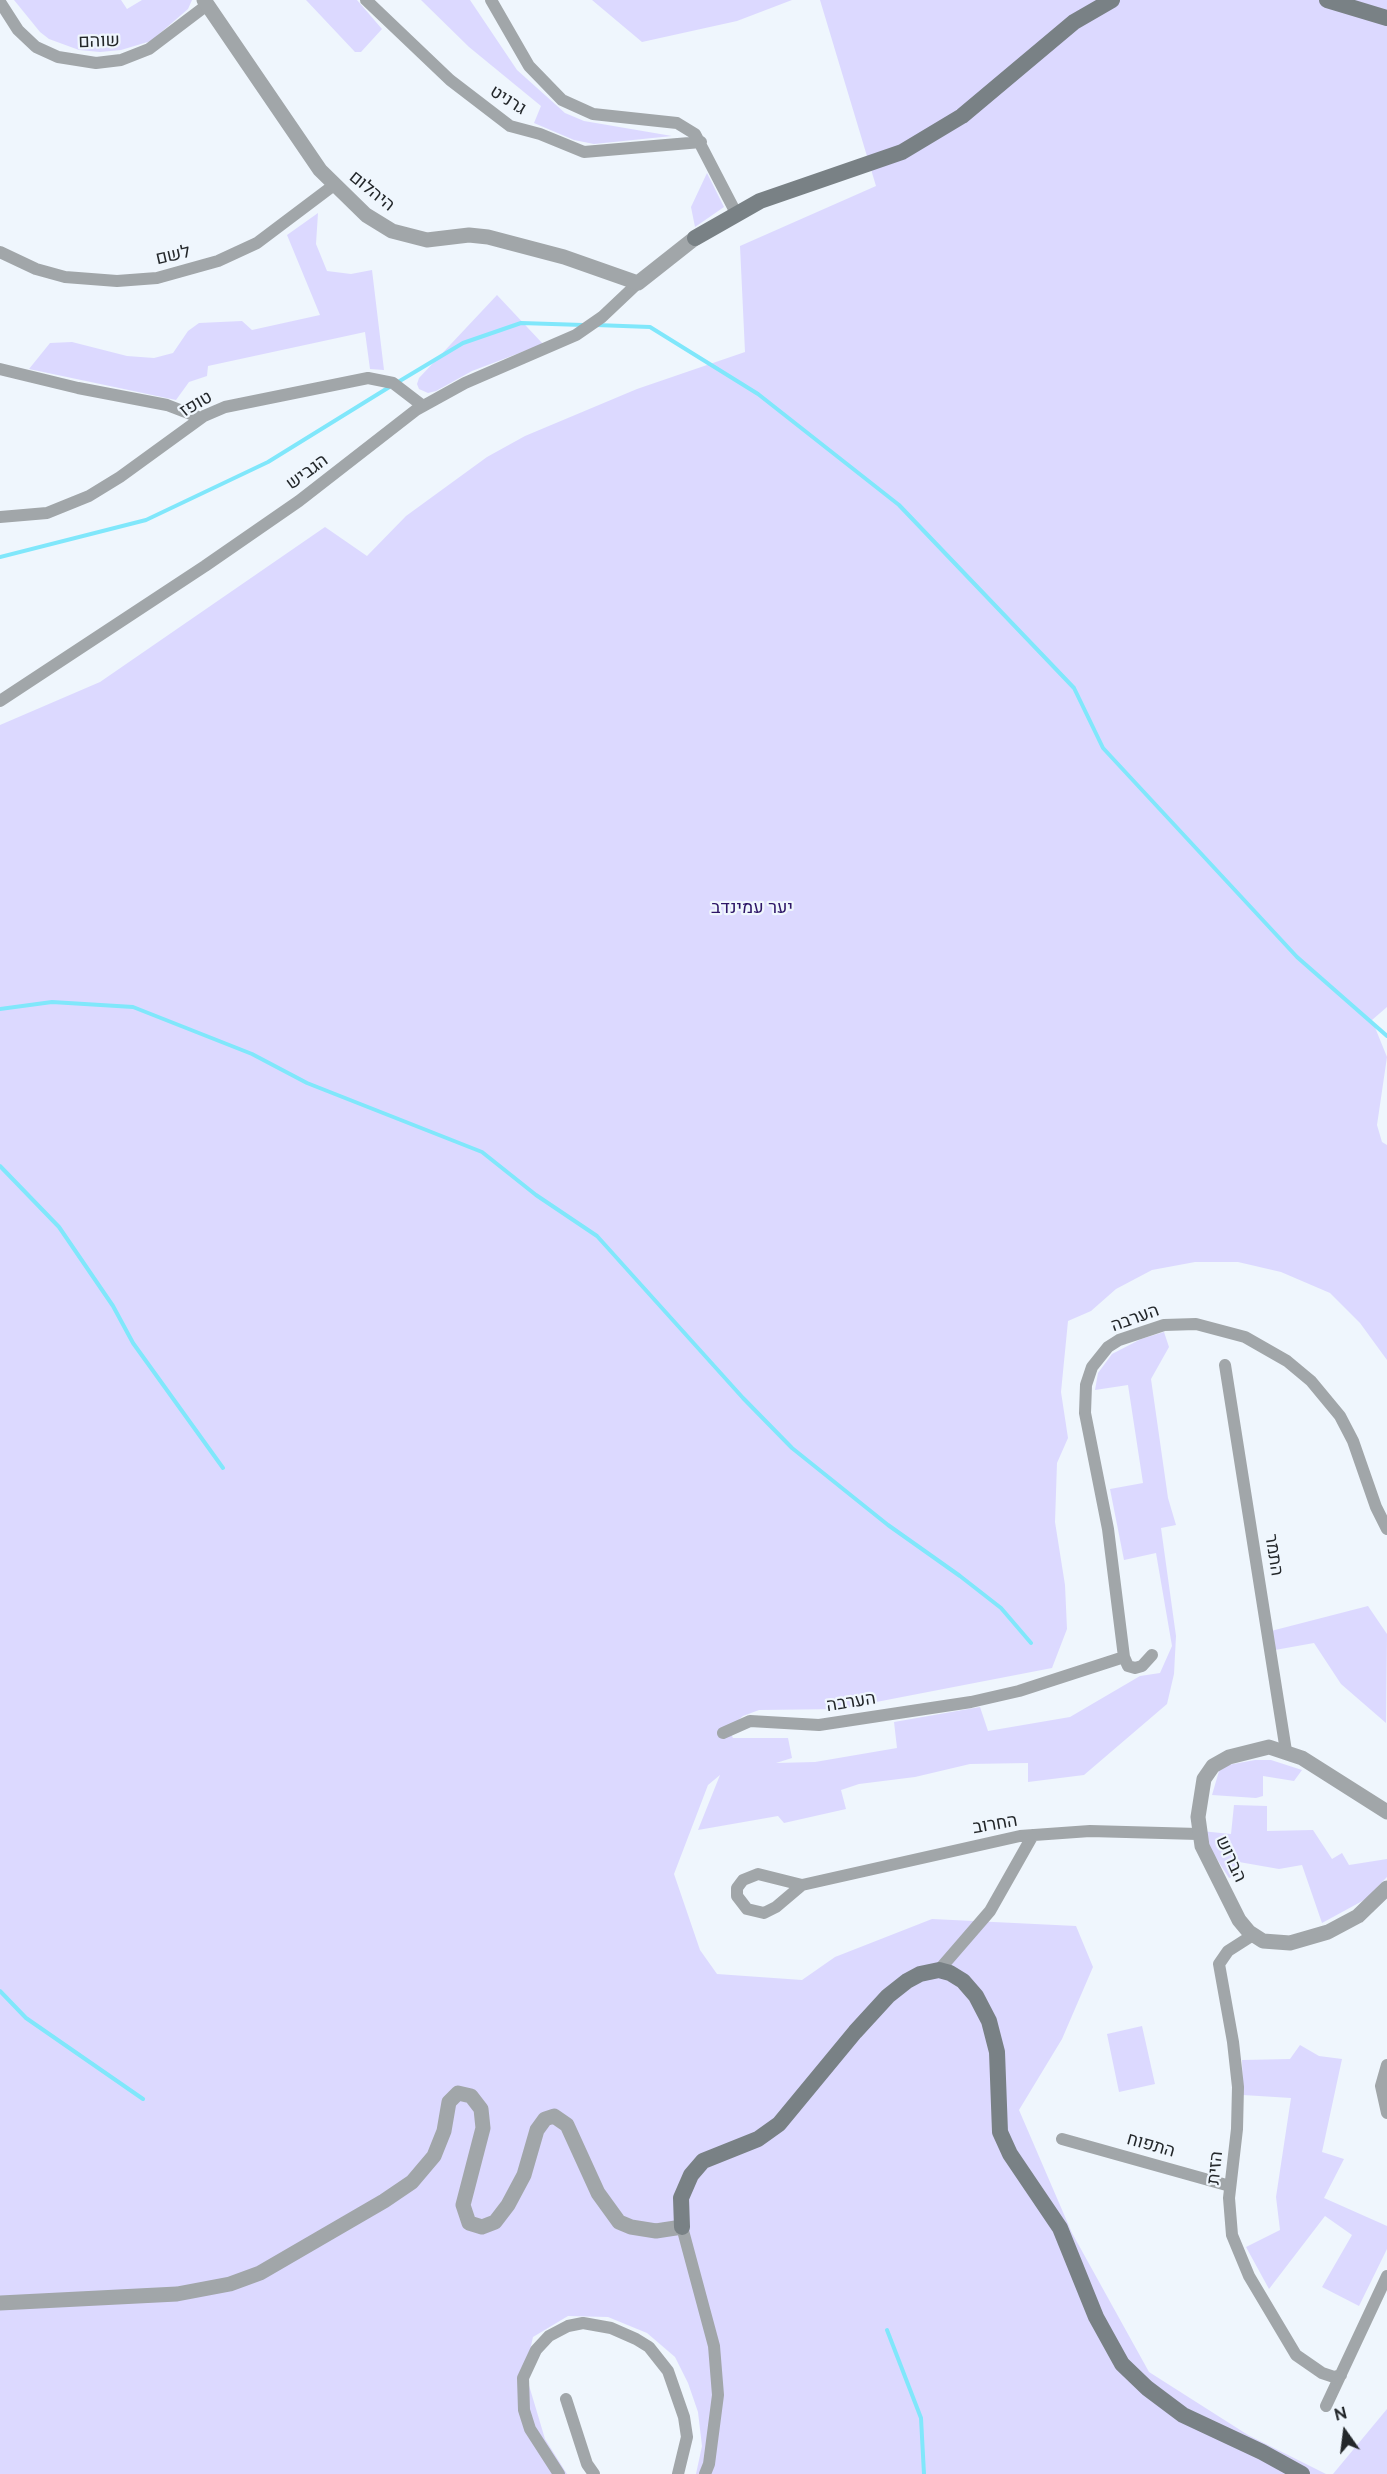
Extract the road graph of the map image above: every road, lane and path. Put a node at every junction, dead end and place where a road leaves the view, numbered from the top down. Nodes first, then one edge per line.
1 (366, 0) edge
2 (491, 0) edge
3 (1112, 0) edge
4 (1327, 0) edge
5 (0, 2) edge
6 (206, 3) edge
7 (1387, 18) edge
8 (701, 142) junction
9 (334, 185) junction
10 (736, 213) junction
11 (695, 238) joint
12 (0, 252) edge
13 (638, 283) junction
14 (0, 369) edge
15 (423, 406) junction
16 (201, 418) junction
17 (0, 518) edge
18 (0, 700) edge
19 (1225, 1365) dead end
20 (1387, 1529) edge
21 (1152, 1655) dead end
22 (1124, 1657) junction
23 (723, 1733) dead end
24 (1286, 1751) junction
25 (1387, 1812) edge
26 (1198, 1834) junction
27 (1033, 1835) junction
28 (802, 1885) junction
29 (1387, 1888) edge
30 (1253, 1935) junction
31 (939, 1970) junction
32 (1387, 2065) edge
33 (1387, 2113) edge
34 (1062, 2139) dead end
35 (1230, 2186) junction
36 (682, 2227) junction
37 (1387, 2276) edge
38 (0, 2303) edge
39 (1341, 2375) junction
40 (566, 2399) dead end
41 (1326, 2406) dead end
42 (559, 2474) edge
43 (594, 2474) edge
44 (678, 2474) edge
45 (705, 2474) edge
46 (1302, 2474) edge

1 - 8 street, גרניט
2 - 8 street
3 - 10 main road
4 - 7 main road
5 - 6 street, שוהם
6 - 9 street, היהלום
8 - 10 street
9 - 12 street, לשם
9 - 13 street, היהלום
10 - 11 main road
11 - 13 street
13 - 15 street, הגביש
14 - 16 street
15 - 16 street, טופז
15 - 18 street, הגביש
16 - 17 street, טופז
19 - 24 street, התמר
20 - 22 street, הערבה
21 - 22 street
22 - 23 street, הערבה
24 - 25 street, הברוש
24 - 26 street, הברוש
26 - 27 street, החרוב
26 - 30 street, הברוש
27 - 28 street, החרוב
27 - 31 street
28 - 28 street, החרוב
29 - 30 street
30 - 35 street, הזית
31 - 36 main road
31 - 46 main road
32 - 33 street
34 - 35 street, התפוח
35 - 39 street, הזית
36 - 38 street
36 - 45 street
37 - 39 street
39 - 41 street
40 - 43 street
42 - 44 street

